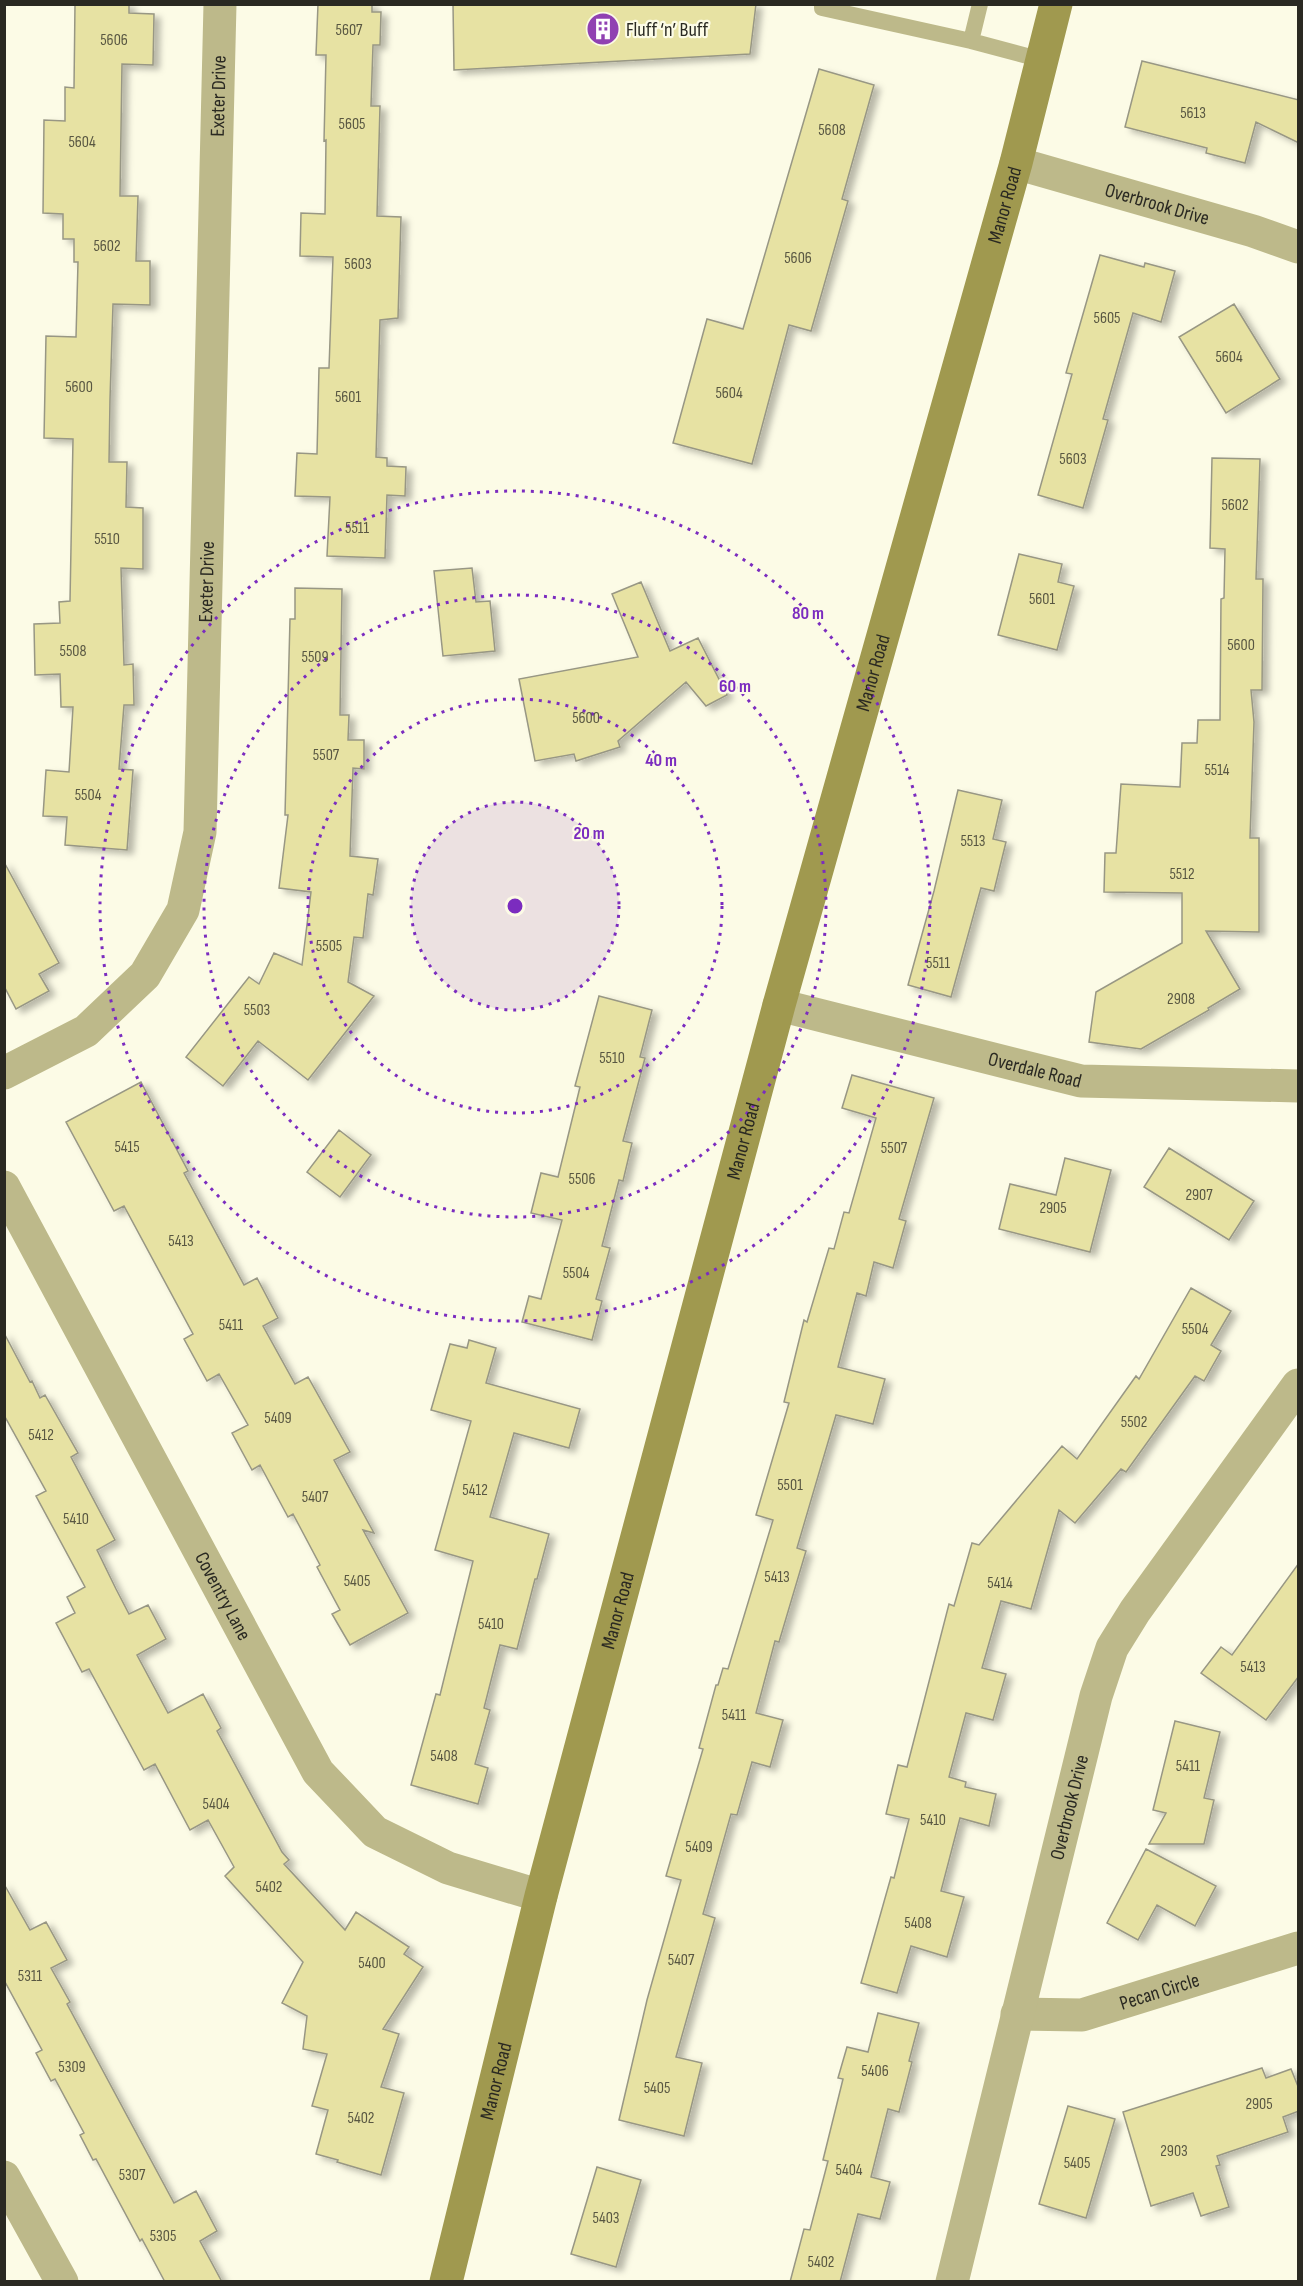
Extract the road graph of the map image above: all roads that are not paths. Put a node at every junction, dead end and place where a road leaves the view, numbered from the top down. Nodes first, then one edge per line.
1 (220, 4) edge
2 (822, 4) edge
3 (980, 4) edge
4 (1056, 4) edge
5 (970, 41) junction
6 (1042, 60) junction
7 (1016, 163) junction
8 (1299, 248) edge
9 (779, 1005) junction
10 (4, 1073) edge
11 (1299, 1086) edge
12 (4, 1187) edge
13 (1299, 1385) edge
14 (541, 1896) junction
15 (1299, 1948) edge
16 (1017, 2014) junction
17 (4, 2177) edge
18 (62, 2282) edge
19 (446, 2282) edge
20 (952, 2282) edge

1 - 10 street, Exeter Drive
2 - 5 lane
3 - 5 lane
4 - 6 main road, Manor Road
5 - 6 lane
6 - 7 main road, Manor Road
7 - 8 street, Overbrook Drive
7 - 9 main road, Manor Road
9 - 11 street, Overdale Road
9 - 14 main road, Manor Road
12 - 14 street, Coventry Lane
13 - 16 street, Overbrook Drive
14 - 19 main road, Manor Road
15 - 16 street, Pecan Circle
16 - 20 street, Overbrook Drive
17 - 18 street

